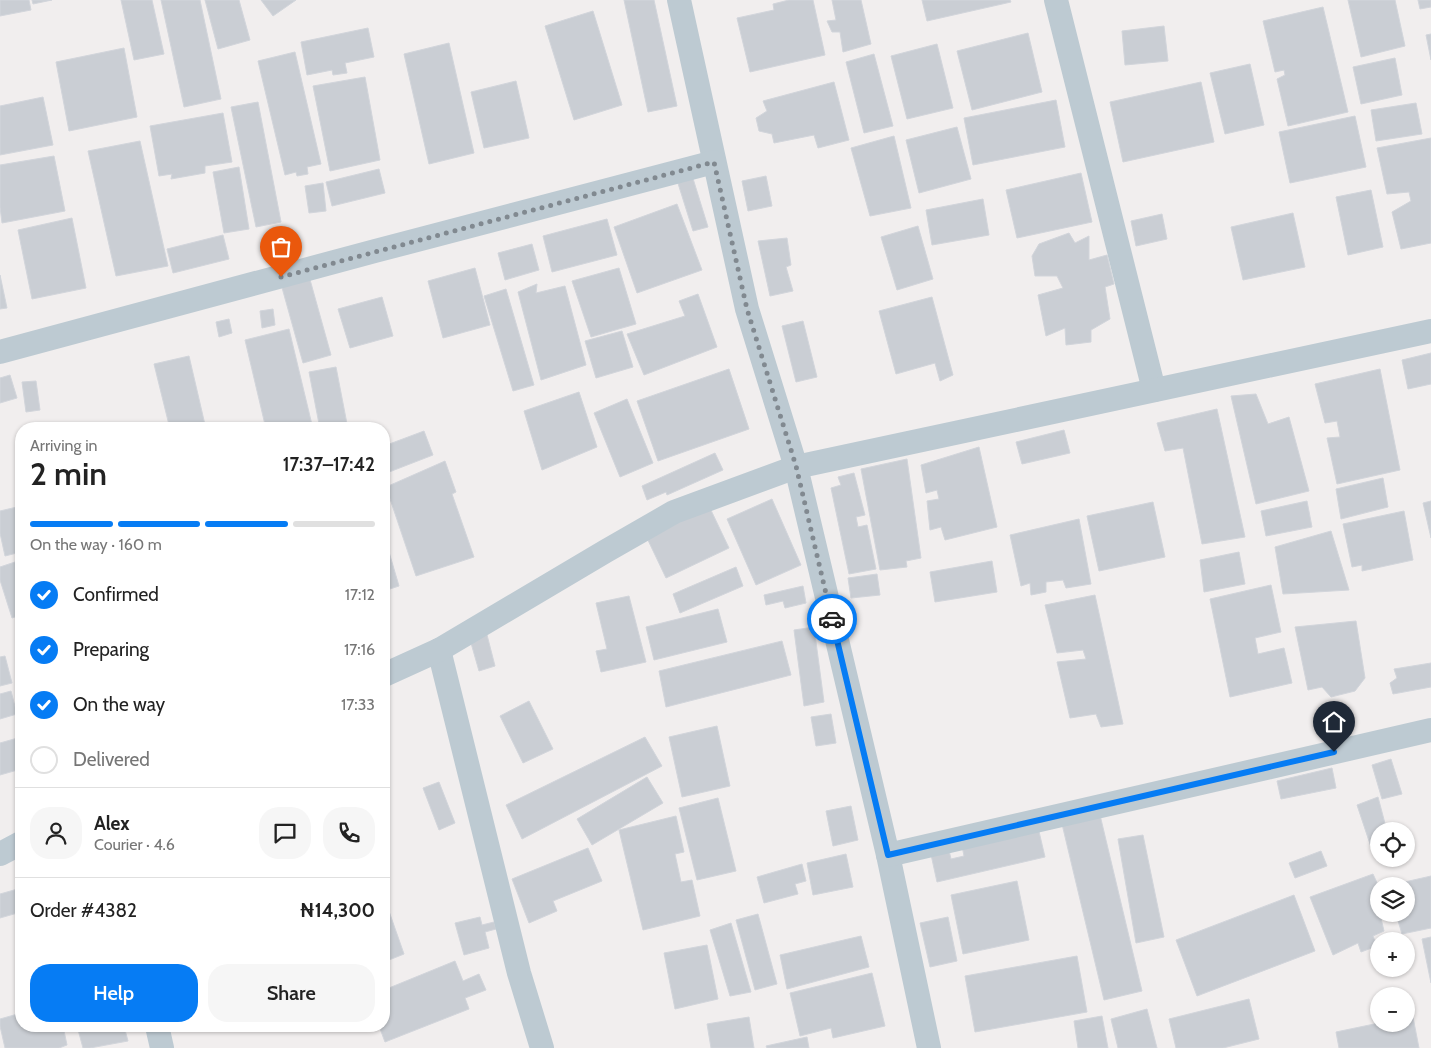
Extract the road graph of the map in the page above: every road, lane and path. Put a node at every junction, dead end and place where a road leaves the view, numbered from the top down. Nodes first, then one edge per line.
1 (678, 0) edge
2 (1056, 0) edge
3 (714, 162) junction
4 (1431, 330) edge
5 (0, 352) edge
6 (1154, 390) junction
7 (796, 466) junction
8 (439, 650) junction
9 (390, 672) edge
10 (1431, 730) edge
11 (15, 846) edge
12 (0, 854) edge
13 (888, 855) junction
14 (158, 1032) edge
15 (162, 1048) edge
16 (542, 1048) edge
17 (929, 1048) edge

1 - 3 street
2 - 6 street
3 - 5 street
3 - 7 street
4 - 6 street
6 - 7 street
7 - 8 street
7 - 13 street
8 - 9 street
8 - 16 street
10 - 13 street
11 - 12 street
13 - 17 street
14 - 15 street

